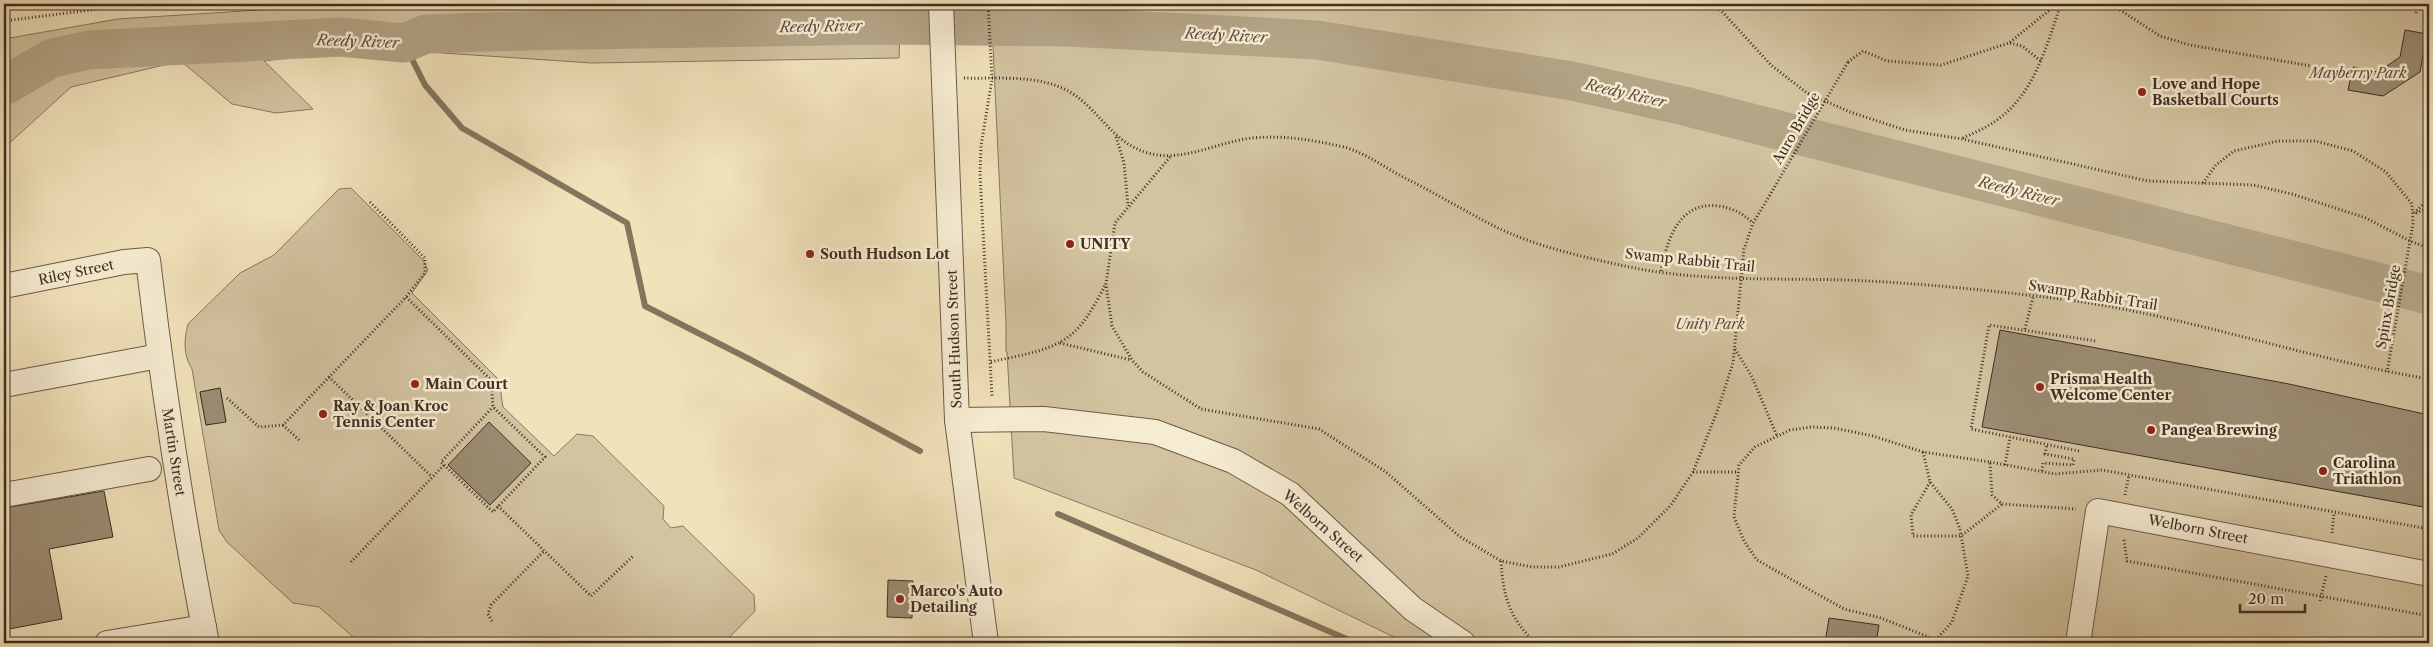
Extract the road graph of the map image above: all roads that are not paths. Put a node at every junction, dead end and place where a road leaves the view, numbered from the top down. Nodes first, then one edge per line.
1 (941, 8) edge
2 (148, 260) joint
3 (4, 286) edge
4 (159, 356) junction
5 (4, 385) edge
6 (957, 420) junction
7 (149, 469) dead end
8 (4, 494) edge
9 (2429, 574) edge
10 (206, 635) edge
11 (111, 643) edge
12 (986, 643) edge
13 (1463, 643) edge
14 (2078, 643) edge

1 - 6 street, South Hudson Street
2 - 3 street, Riley Street
2 - 4 street, Martin Street
4 - 5 street
4 - 10 street, Martin Street
6 - 12 street, South Hudson Street
6 - 13 street, Welborn Street
7 - 8 street
9 - 14 street, Welborn Street
10 - 11 street

